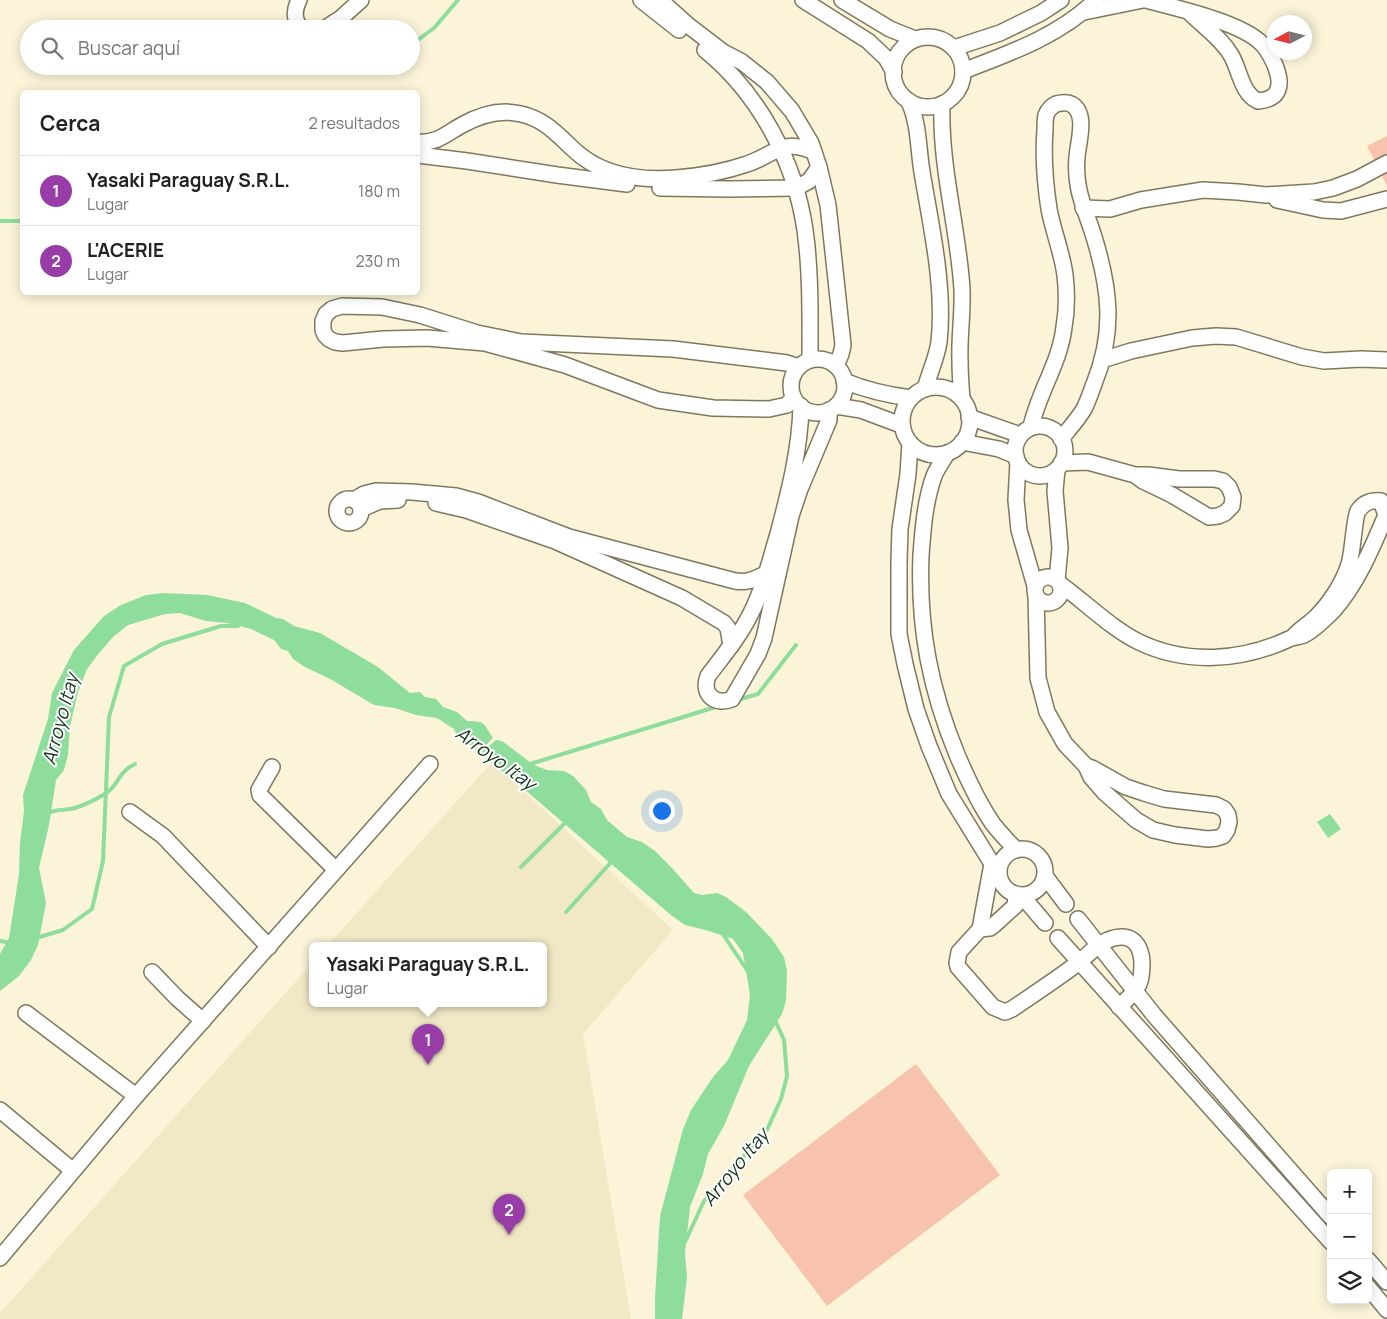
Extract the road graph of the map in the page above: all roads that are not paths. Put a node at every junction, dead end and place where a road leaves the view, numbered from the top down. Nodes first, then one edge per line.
1 (299, 0) edge
2 (361, 0) edge
3 (641, 0) edge
4 (660, 0) edge
5 (803, 0) edge
6 (842, 0) edge
7 (1061, 0) edge
8 (1096, 0) edge
9 (1145, 0) edge
10 (1084, 12) junction
11 (1190, 13) junction
12 (296, 20) edge
13 (338, 20) edge
14 (915, 39) junction
15 (954, 48) junction
16 (963, 71) junction
17 (894, 72) junction
18 (909, 101) junction
19 (942, 104) junction
20 (420, 142) edge
21 (780, 148) junction
22 (814, 152) junction
23 (420, 155) edge
24 (1387, 163) edge
25 (819, 167) junction
26 (796, 188) junction
27 (1266, 195) junction
28 (1387, 199) edge
29 (1083, 208) junction
30 (1110, 209) junction
31 (1092, 230) junction
32 (1106, 337) junction
33 (1387, 349) edge
34 (1131, 351) junction
35 (1361, 359) junction
36 (1102, 360) junction
37 (1387, 360) edge
38 (804, 363) junction
39 (836, 366) junction
40 (844, 381) junction
41 (925, 389) junction
42 (911, 398) junction
43 (962, 399) junction
44 (797, 402) junction
45 (833, 408) junction
46 (969, 417) junction
47 (901, 425) junction
48 (1026, 431) junction
49 (962, 442) junction
50 (1063, 442) junction
51 (910, 443) junction
52 (947, 453) junction
53 (1017, 459) junction
54 (1088, 462) junction
55 (1059, 466) junction
56 (1136, 475) junction
57 (766, 573) junction
58 (1036, 591) junction
59 (1056, 591) junction
60 (1293, 637) junction
61 (1038, 639) junction
62 (731, 646) junction
63 (430, 764) dead end
64 (1086, 766) junction
65 (272, 767) dead end
66 (130, 812) dead end
67 (1016, 850) junction
68 (336, 870) junction
69 (996, 870) junction
70 (1045, 876) junction
71 (1018, 895) junction
72 (1066, 904) dead end
73 (1078, 919) dead end
74 (1045, 923) dead end
75 (980, 929) junction
76 (1058, 938) dead end
77 (1098, 946) junction
78 (269, 947) junction
79 (1079, 962) junction
80 (152, 972) dead end
81 (1135, 992) junction
82 (1119, 1007) junction
83 (26, 1013) dead end
84 (203, 1021) junction
85 (136, 1096) junction
86 (0, 1110) edge
87 (1283, 1162) junction
88 (72, 1170) junction
89 (1270, 1174) junction
90 (1329, 1214) edge
91 (1327, 1238) edge
92 (5, 1241) edge
93 (0, 1258) edge
94 (1372, 1265) edge
95 (1387, 1282) edge
96 (1372, 1292) edge
97 (1387, 1310) edge

1 - 12 street
2 - 13 street
3 - 21 street
4 - 22 street
5 - 17 street
6 - 14 street
7 - 15 street
8 - 10 street
9 - 10 street
9 - 11 street
10 - 16 street
11 - 11 street
14 - 15 street
14 - 17 street
15 - 16 street
16 - 19 street
17 - 18 street
18 - 19 street
18 - 41 street
19 - 43 street
20 - 21 street
21 - 22 street
21 - 26 street
22 - 25 street
23 - 26 street
24 - 27 street
25 - 26 street
25 - 39 street
26 - 38 street
27 - 28 street
27 - 30 street
29 - 30 street
29 - 31 street
29 - 48 street
30 - 31 street
31 - 32 street
32 - 34 street
32 - 36 street
33 - 35 street
34 - 35 street
34 - 36 street
35 - 37 street
36 - 50 street
38 - 39 street
38 - 44 street
38 - 44 street
39 - 40 street
40 - 42 street
40 - 45 street
41 - 42 street
41 - 43 street
42 - 47 street
43 - 46 street
44 - 45 street
44 - 57 street
45 - 47 street
45 - 62 street
46 - 48 street
46 - 49 street
47 - 51 street
48 - 50 street
48 - 53 street
49 - 52 street
49 - 53 street
50 - 54 street
50 - 55 street
51 - 52 street
51 - 69 street
52 - 67 street
53 - 55 street
53 - 58 street
54 - 55 street
54 - 56 street
55 - 59 street
56 - 56 street
57 - 62 street
57 - 62 street
58 - 59 street
58 - 59 street
58 - 61 street
59 - 60 street
59 - 61 street
60 - 60 street
61 - 64 street
63 - 68 street
64 - 64 street
65 - 68 street
66 - 78 street
67 - 69 street
67 - 70 street
68 - 78 street
69 - 71 street
69 - 75 street
70 - 71 street
70 - 72 street
71 - 74 street
71 - 75 street
73 - 77 street
75 - 79 street
76 - 79 street
77 - 79 street
77 - 81 street
77 - 81 street
78 - 84 street
79 - 82 street
80 - 84 street
81 - 82 street
81 - 87 street
82 - 89 street
83 - 85 street
84 - 85 street
85 - 88 street
86 - 88 street
87 - 89 street
87 - 90 street
88 - 92 street
89 - 91 street
92 - 93 street
94 - 95 street
96 - 97 street

